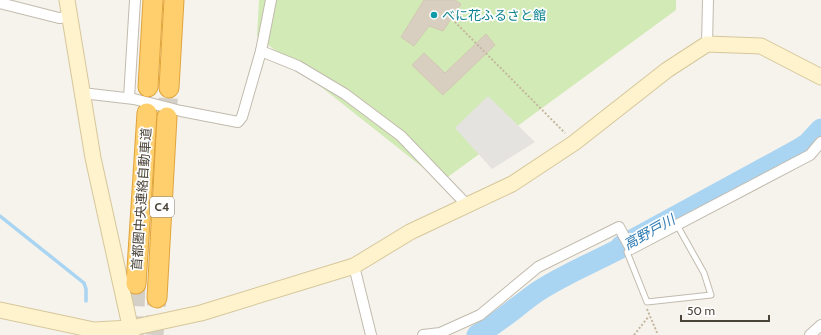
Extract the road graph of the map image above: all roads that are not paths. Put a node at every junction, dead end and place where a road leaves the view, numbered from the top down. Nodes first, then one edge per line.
1 (67, 0) edge
2 (135, 0) edge
3 (153, 0) edge
4 (174, 0) edge
5 (271, 0) edge
6 (708, 0) edge
7 (0, 3) edge
8 (70, 17) junction
9 (707, 44) junction
10 (261, 51) junction
11 (821, 77) edge
12 (148, 87) tunnel mouth
13 (169, 88) tunnel mouth
14 (82, 93) junction
15 (129, 98) junction
16 (147, 113) tunnel mouth
17 (167, 117) tunnel mouth
18 (821, 142) edge
19 (468, 206) junction
20 (677, 225) junction
21 (631, 249) junction
22 (354, 266) junction
23 (136, 284) tunnel mouth
24 (157, 298) tunnel mouth
25 (0, 310) edge
26 (821, 325) edge
27 (131, 331) edge
28 (371, 335) edge
29 (423, 335) edge
30 (810, 335) edge

1 - 8 street
2 - 15 street
3 - 12 highway
4 - 13 highway
5 - 10 street
6 - 9 street
7 - 8 street
8 - 14 street
9 - 11 street
9 - 19 street
10 - 15 street
10 - 19 street
14 - 15 street
14 - 27 street
16 - 23 highway, 首都圏中央連絡自動車道 / C4
17 - 24 highway, 首都圏中央連絡自動車道 / C4
18 - 20 street
19 - 22 street
20 - 21 street
20 - 21 lane
21 - 29 street
22 - 27 street
22 - 28 street
25 - 27 street
26 - 30 street

